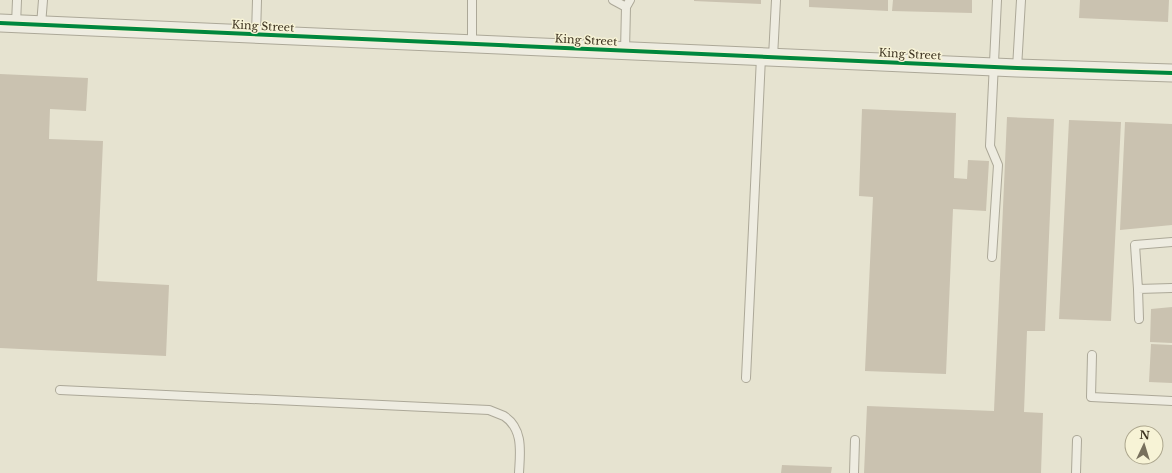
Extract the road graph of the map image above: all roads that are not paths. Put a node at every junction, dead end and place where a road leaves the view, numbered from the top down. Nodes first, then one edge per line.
1 (16, 0) edge
2 (43, 0) edge
3 (257, 0) edge
4 (472, 0) edge
5 (613, 0) edge
6 (776, 0) edge
7 (997, 0) edge
8 (1021, 0) edge
9 (628, 3) edge
10 (8, 24) edge
11 (41, 25) junction
12 (256, 35) junction
13 (472, 44) junction
14 (625, 51) junction
15 (767, 57) junction
16 (993, 67) junction
17 (1018, 68) junction
18 (1172, 73) edge
19 (1172, 242) edge
20 (992, 257) dead end
21 (1172, 288) edge
22 (1138, 289) junction
23 (1139, 318) dead end
24 (1092, 355) dead end
25 (746, 378) dead end
26 (60, 390) dead end
27 (1172, 401) edge
28 (855, 440) dead end
29 (1077, 440) dead end
30 (519, 473) edge
31 (854, 473) edge
32 (1076, 473) edge

1 - 10 lane
2 - 11 lane
3 - 12 lane
4 - 13 lane
5 - 9 lane
6 - 15 lane
7 - 16 lane
8 - 17 lane
9 - 14 lane
10 - 11 street, King Street
11 - 12 street, King Street
12 - 13 street, King Street
13 - 14 street, King Street
14 - 15 street, King Street
15 - 16 street, King Street
15 - 25 lane
16 - 17 street, King Street
16 - 20 lane
17 - 18 street, King Street
19 - 22 lane
21 - 22 lane
22 - 23 lane
24 - 27 lane
26 - 30 lane
28 - 31 lane
29 - 32 lane

